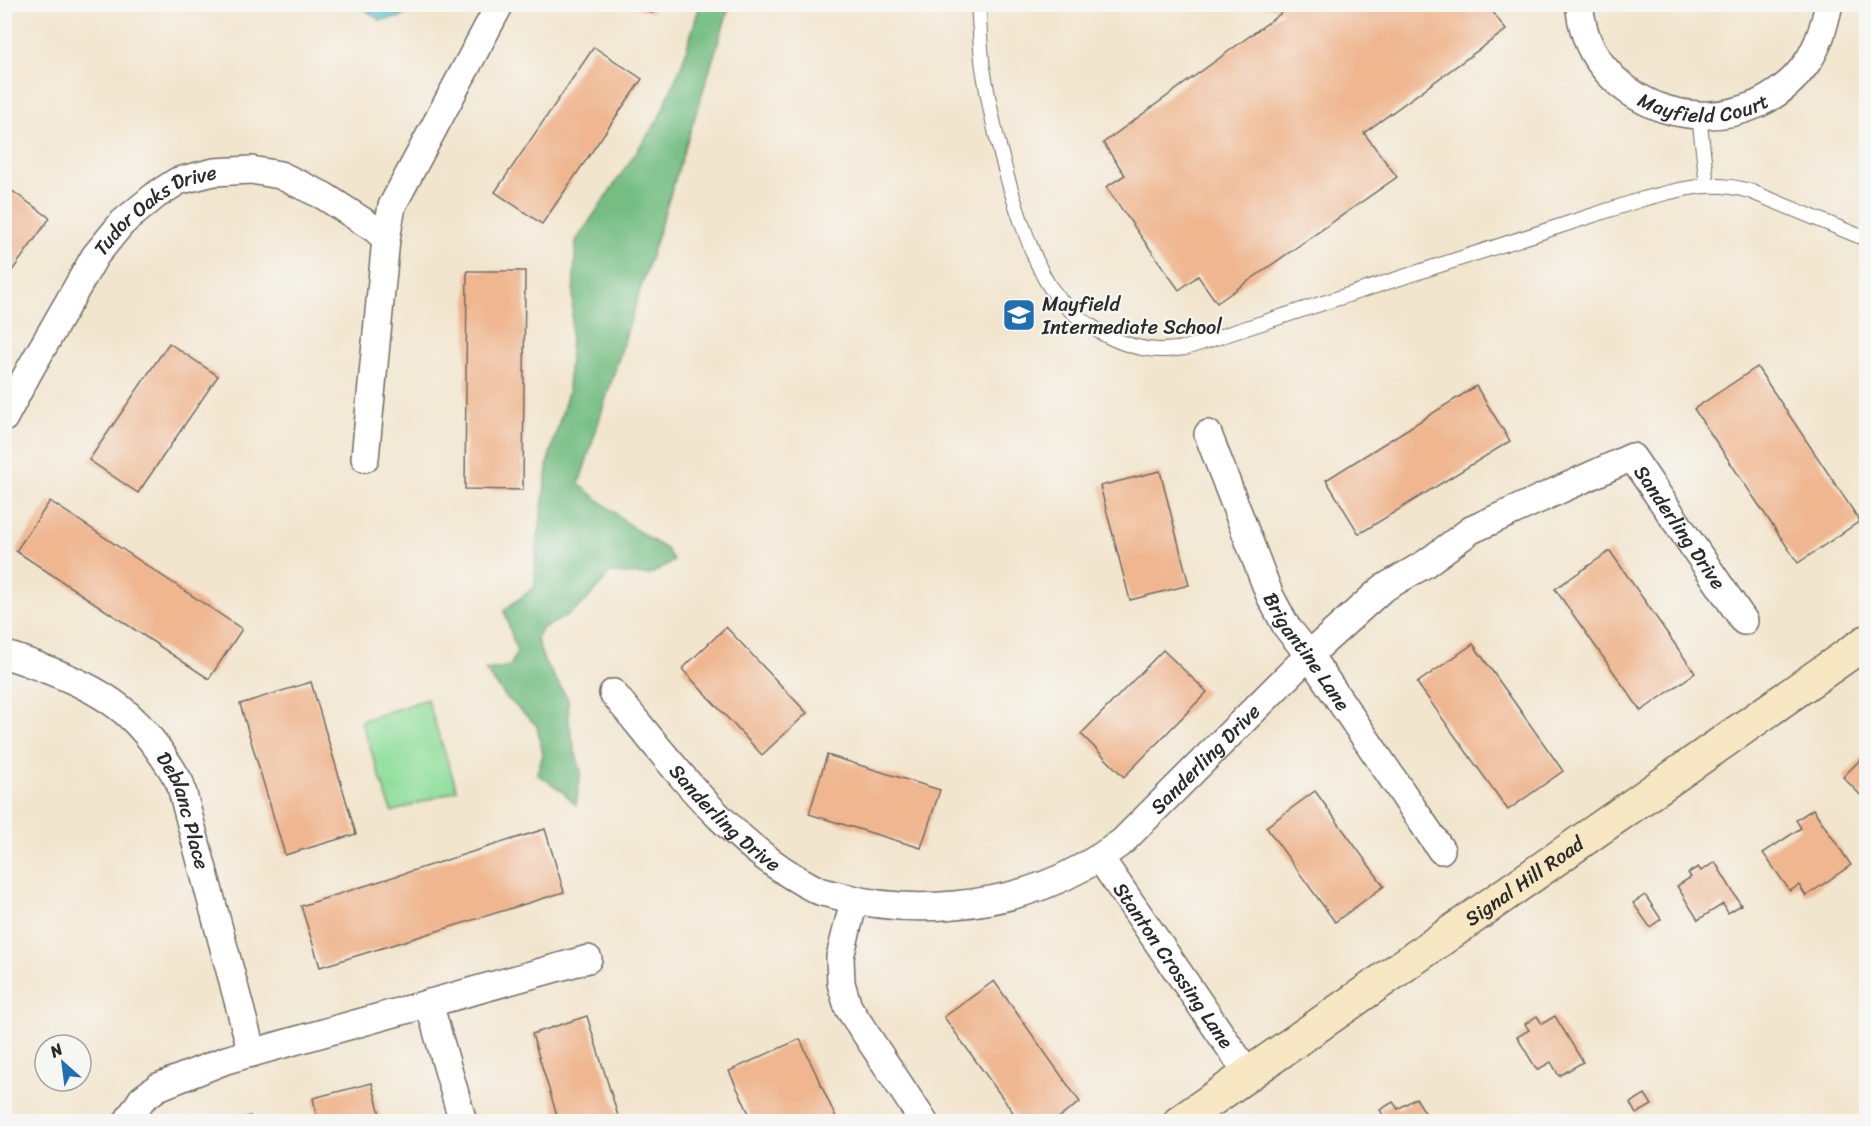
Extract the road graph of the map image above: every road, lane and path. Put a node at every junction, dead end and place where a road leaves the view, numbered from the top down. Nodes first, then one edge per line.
1 (500, 4) edge
2 (978, 4) edge
3 (1579, 4) edge
4 (1829, 4) edge
5 (1699, 116) junction
6 (1707, 185) junction
7 (386, 239) junction
8 (1866, 239) edge
9 (4, 418) edge
10 (1208, 434) dead end
11 (365, 458) dead end
12 (1744, 621) dead end
13 (1866, 642) edge
14 (4, 655) edge
15 (1309, 656) junction
16 (613, 693) dead end
17 (1441, 850) dead end
18 (1100, 858) junction
19 (854, 900) junction
20 (588, 959) dead end
21 (429, 1003) junction
22 (252, 1053) junction
23 (1248, 1074) junction
24 (127, 1122) edge
25 (463, 1122) edge
26 (924, 1122) edge
27 (1180, 1122) edge

1 - 7 street
2 - 6 lane
3 - 5 street, Mayfield Court
4 - 5 street, Mayfield Court
5 - 6 lane
6 - 8 lane
7 - 9 street, Tudor Oaks Drive
7 - 11 street
10 - 15 street, Brigantine Lane
12 - 15 street, Sanderling Drive
13 - 23 main road, Signal Hill Road
14 - 22 street, Deblanc Place
15 - 17 street, Brigantine Lane
15 - 18 street, Sanderling Drive
16 - 19 street, Sanderling Drive
18 - 19 street, Sanderling Drive
18 - 23 street, Stanton Crossing Lane
19 - 26 street
20 - 21 street
21 - 22 street
21 - 25 street
22 - 24 street
23 - 27 main road, Signal Hill Road

